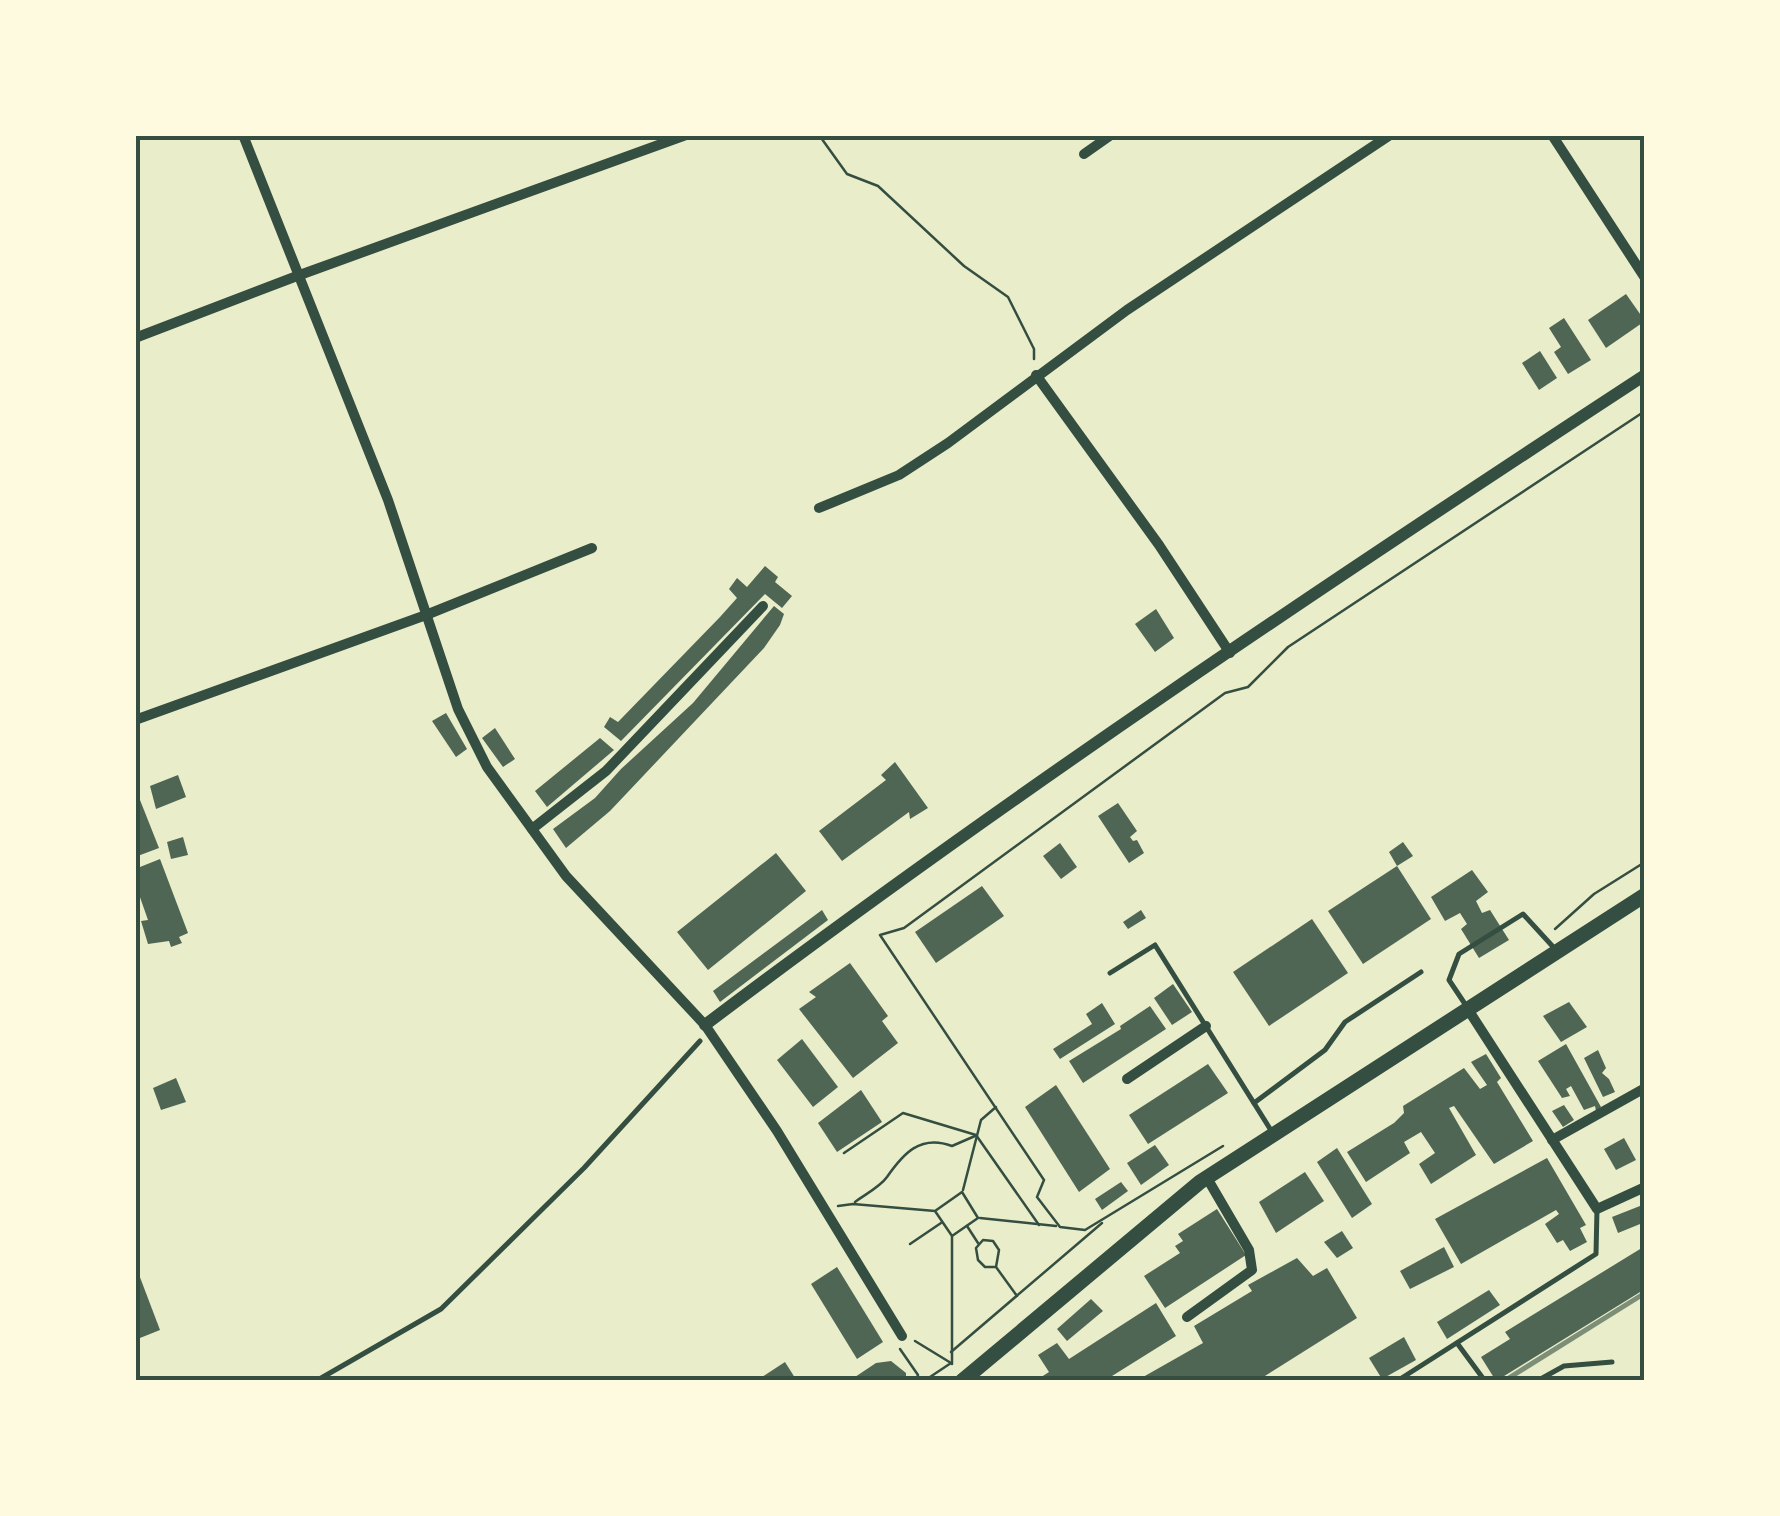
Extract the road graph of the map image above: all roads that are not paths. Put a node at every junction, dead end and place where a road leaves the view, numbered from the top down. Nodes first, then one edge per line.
1 (243, 135) edge
2 (686, 135) edge
3 (1112, 135) edge
4 (1390, 135) edge
5 (1552, 135) edge
6 (1084, 154) dead end
7 (296, 276) junction
8 (1645, 278) edge
9 (135, 338) edge
10 (1645, 374) edge
11 (1036, 376) junction
12 (818, 508) dead end
13 (592, 548) dead end
14 (763, 606) dead end
15 (426, 616) junction
16 (1230, 653) junction
17 (135, 720) edge
18 (532, 829) junction
19 (1645, 895) edge
20 (1558, 952) junction
21 (1110, 972) dead end
22 (1421, 972) dead end
23 (1469, 1010) junction
24 (705, 1026) junction
25 (1206, 1026) junction
26 (700, 1040) joint
27 (1127, 1079) dead end
28 (1645, 1088) edge
29 (1254, 1103) junction
30 (1274, 1134) junction
31 (1552, 1140) junction
32 (1207, 1178) junction
33 (1645, 1188) edge
34 (1597, 1209) junction
35 (1187, 1317) dead end
36 (902, 1336) road end
37 (1457, 1343) junction
38 (1612, 1362) dead end
39 (963, 1380) edge
40 (316, 1381) edge
41 (1398, 1381) edge
42 (1485, 1381) edge
43 (1537, 1381) edge

1 - 7 street
2 - 7 street
3 - 6 street
4 - 11 street
5 - 8 street
7 - 9 street
7 - 15 street
10 - 16 street
11 - 12 street
11 - 16 street
13 - 15 street
14 - 18 street
15 - 17 street
15 - 18 street
16 - 24 street
18 - 24 street
19 - 20 main road
20 - 23 main road
20 - 23 lane
21 - 25 lane
22 - 29 lane
23 - 30 main road
23 - 31 street
24 - 26 street
24 - 36 street
25 - 27 street
25 - 29 lane
26 - 40 lane
28 - 31 street
29 - 30 lane
30 - 32 main road
31 - 34 street
32 - 35 street
32 - 39 main road
33 - 34 street
34 - 37 lane
37 - 41 lane
37 - 42 lane
38 - 43 lane

